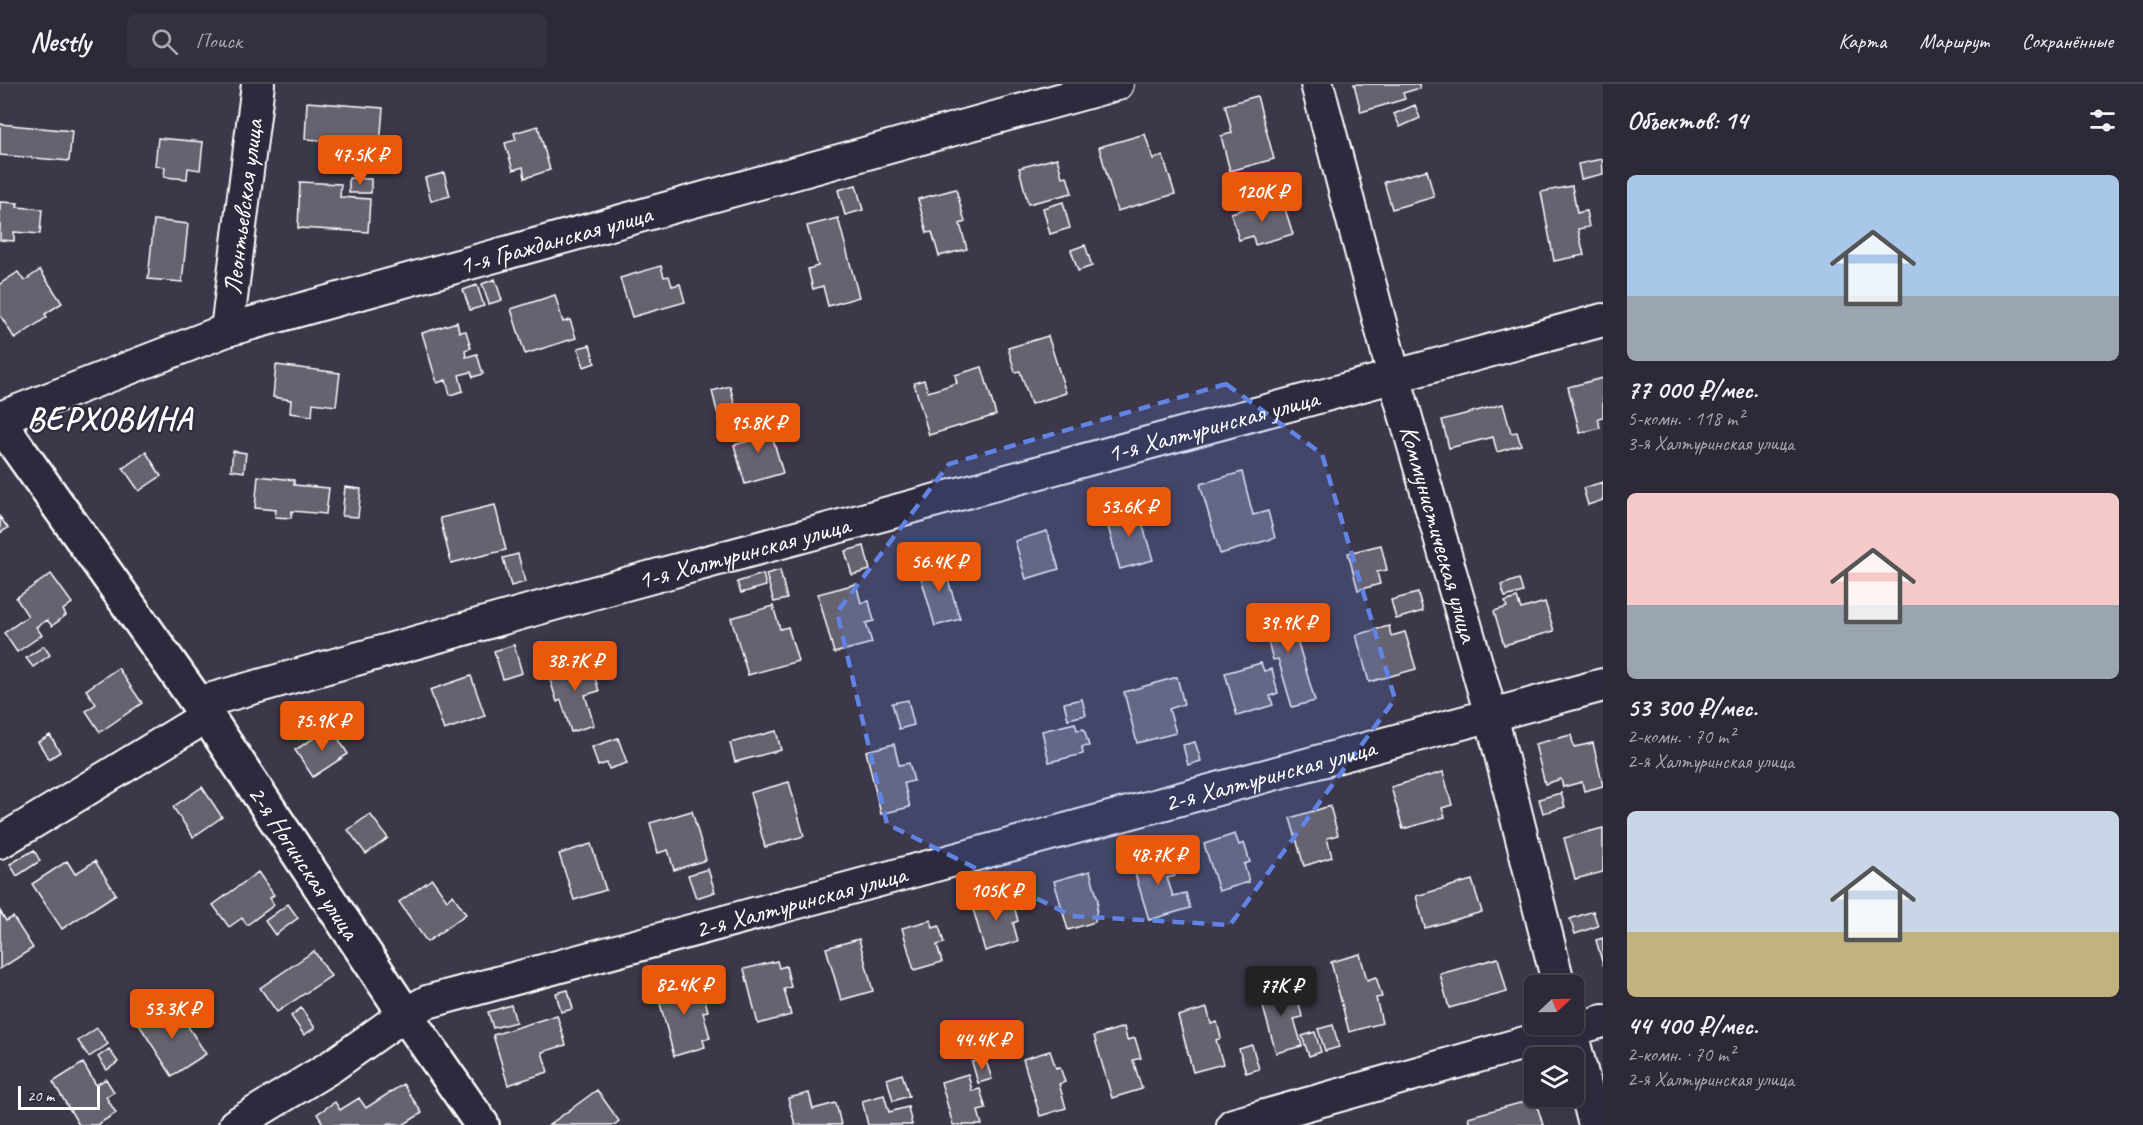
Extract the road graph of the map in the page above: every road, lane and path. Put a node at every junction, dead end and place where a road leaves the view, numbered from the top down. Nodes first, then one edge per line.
1 (258, 84) edge
2 (1117, 84) edge
3 (1317, 84) edge
4 (1603, 320) edge
5 (227, 330) junction
6 (1394, 376) junction
7 (0, 418) edge
8 (0, 423) edge
9 (1603, 685) edge
10 (202, 710) junction
11 (1491, 715) junction
12 (0, 842) edge
13 (1556, 975) edge
14 (405, 1014) junction
15 (1603, 1021) edge
16 (1584, 1024) edge
17 (1542, 1035) edge
18 (1572, 1035) edge
19 (235, 1125) edge
20 (482, 1125) edge
21 (1233, 1125) edge
22 (1596, 1125) edge

1 - 5 street, Леонтьевская улица
2 - 5 street, 1-я Гражданская улица
3 - 6 street, Коммунистическая улица
4 - 6 street, 1-я Халтуринская улица
5 - 7 street, 1-я Гражданская улица
6 - 10 street, 1-я Халтуринская улица
6 - 11 street, Коммунистическая улица
8 - 10 street, 2-я Ногинская улица
9 - 11 street, 2-я Халтуринская улица
10 - 12 street, 1-я Халтуринская улица
10 - 14 street, 2-я Ногинская улица
11 - 13 street, Коммунистическая улица
11 - 14 street, 2-я Халтуринская улица
14 - 19 street, 2-я Халтуринская улица
14 - 20 street, 2-я Ногинская улица
15 - 16 street
17 - 21 street
18 - 22 street

